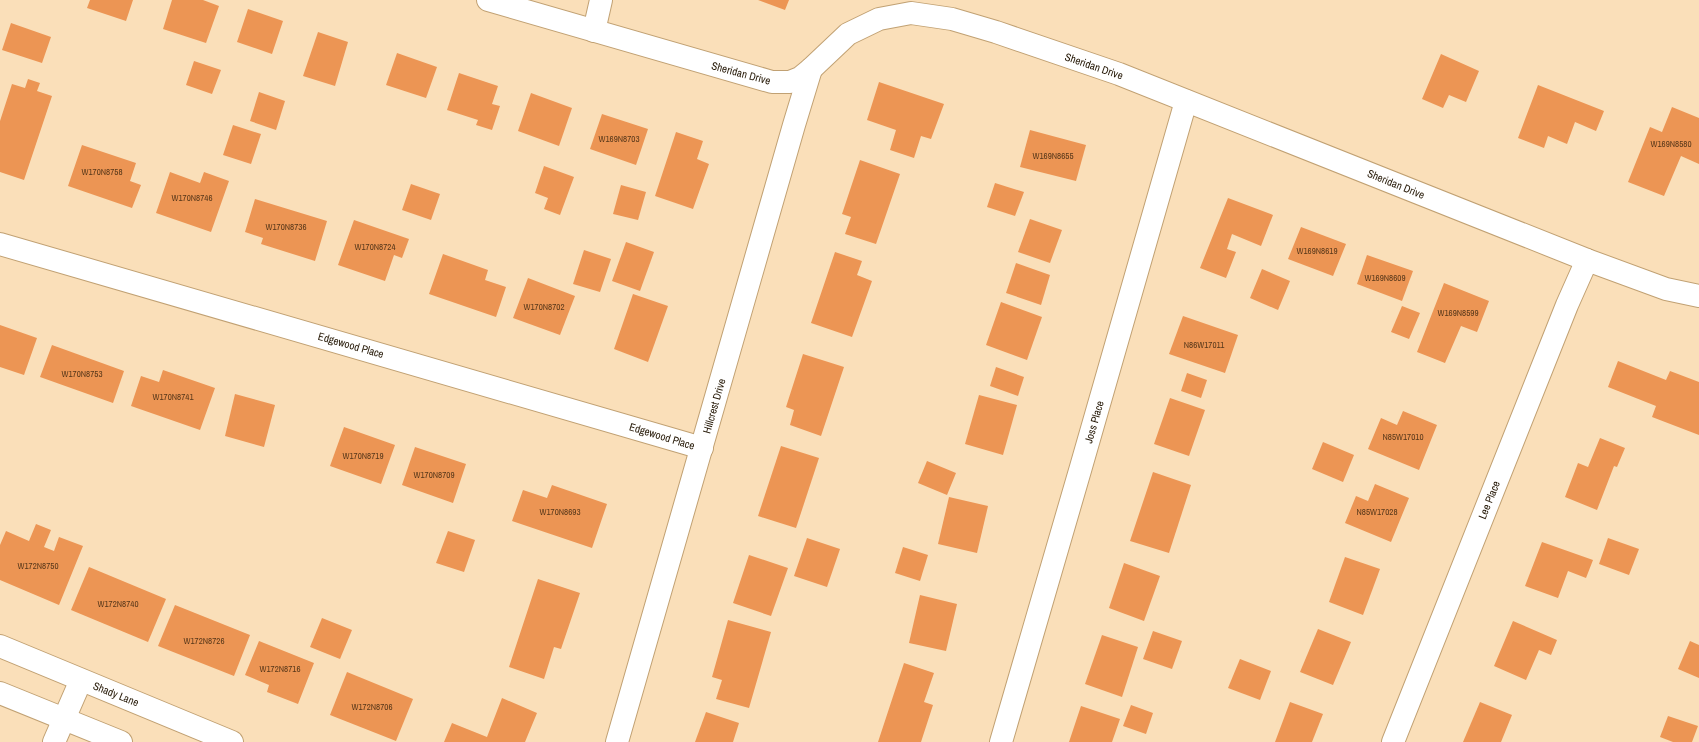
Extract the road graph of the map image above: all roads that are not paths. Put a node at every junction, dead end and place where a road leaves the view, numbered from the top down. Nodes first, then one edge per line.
1 (488, 0) edge
2 (600, 0) edge
3 (594, 30) junction
4 (811, 69) junction
5 (1186, 101) junction
6 (0, 244) edge
7 (1587, 260) junction
8 (1699, 296) edge
9 (702, 448) junction
10 (0, 646) edge
11 (81, 680) junction
12 (0, 693) edge
13 (64, 719) junction
14 (54, 742) edge
15 (121, 742) edge
16 (232, 742) edge
17 (617, 742) edge
18 (1001, 742) edge
19 (1393, 742) edge

1 - 3 street, Sheridan Drive
2 - 3 street
3 - 4 street, Sheridan Drive
4 - 5 street, Sheridan Drive
4 - 9 street, Hillcrest Drive
5 - 7 street, Sheridan Drive
5 - 18 street, Joss Place
6 - 9 street, Edgewood Place
7 - 8 street, Sheridan Drive
7 - 19 street, Lee Place
9 - 17 street, Hillcrest Drive
10 - 11 street, Shady Lane
11 - 13 street
11 - 16 street, Shady Lane
12 - 13 street
13 - 14 street
13 - 15 street

